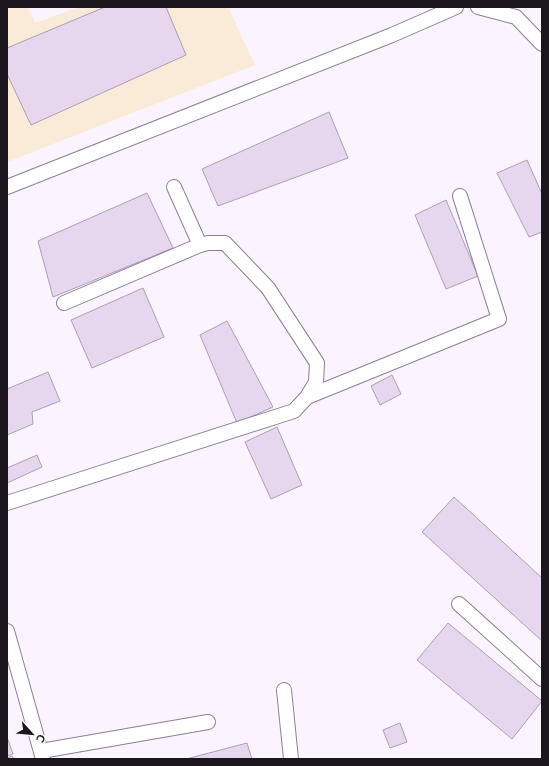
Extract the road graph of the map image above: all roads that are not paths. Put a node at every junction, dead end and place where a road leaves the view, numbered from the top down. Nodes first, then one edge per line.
1 (456, 7) edge
2 (478, 7) edge
3 (542, 44) edge
4 (7, 187) edge
5 (174, 187) dead end
6 (460, 196) dead end
7 (200, 245) junction
8 (64, 303) dead end
9 (307, 397) junction
10 (7, 503) edge
11 (459, 604) dead end
12 (7, 630) edge
13 (542, 679) edge
14 (284, 690) dead end
15 (208, 722) dead end
16 (42, 755) edge
17 (291, 759) edge

1 - 4 street
2 - 3 street
5 - 7 street
6 - 9 street
7 - 8 street
7 - 9 street
9 - 10 street
11 - 13 street
12 - 16 street
14 - 17 street
15 - 16 street

